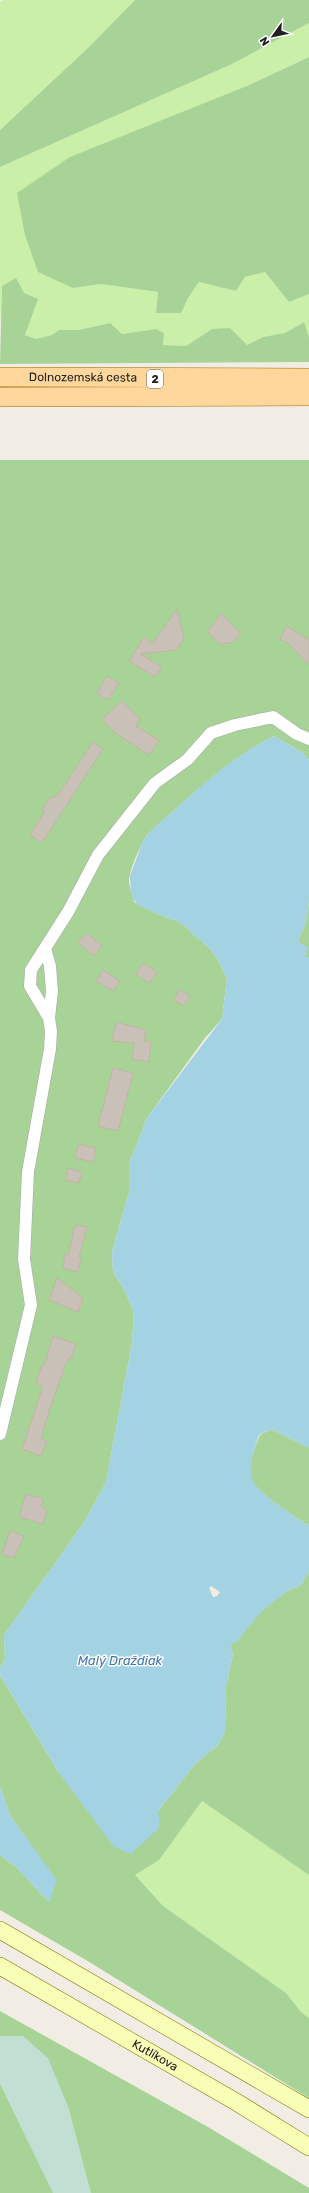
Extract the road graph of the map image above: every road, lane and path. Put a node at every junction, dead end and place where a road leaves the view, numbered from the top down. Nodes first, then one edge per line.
1 (0, 377) edge
2 (309, 378) edge
3 (309, 396) edge
4 (0, 397) edge
5 (309, 739) edge
6 (45, 948) junction
7 (49, 1018) junction
8 (0, 1434) edge
9 (0, 1930) edge
10 (0, 1966) edge
11 (309, 2109) edge
12 (309, 2147) edge

1 - 2 main road, Dolnozemská cesta / 2
3 - 4 main road, Dolnozemská cesta / 2
5 - 6 street
6 - 7 street
6 - 7 street
7 - 8 street
9 - 11 main road
10 - 12 main road, Kutlíkova

